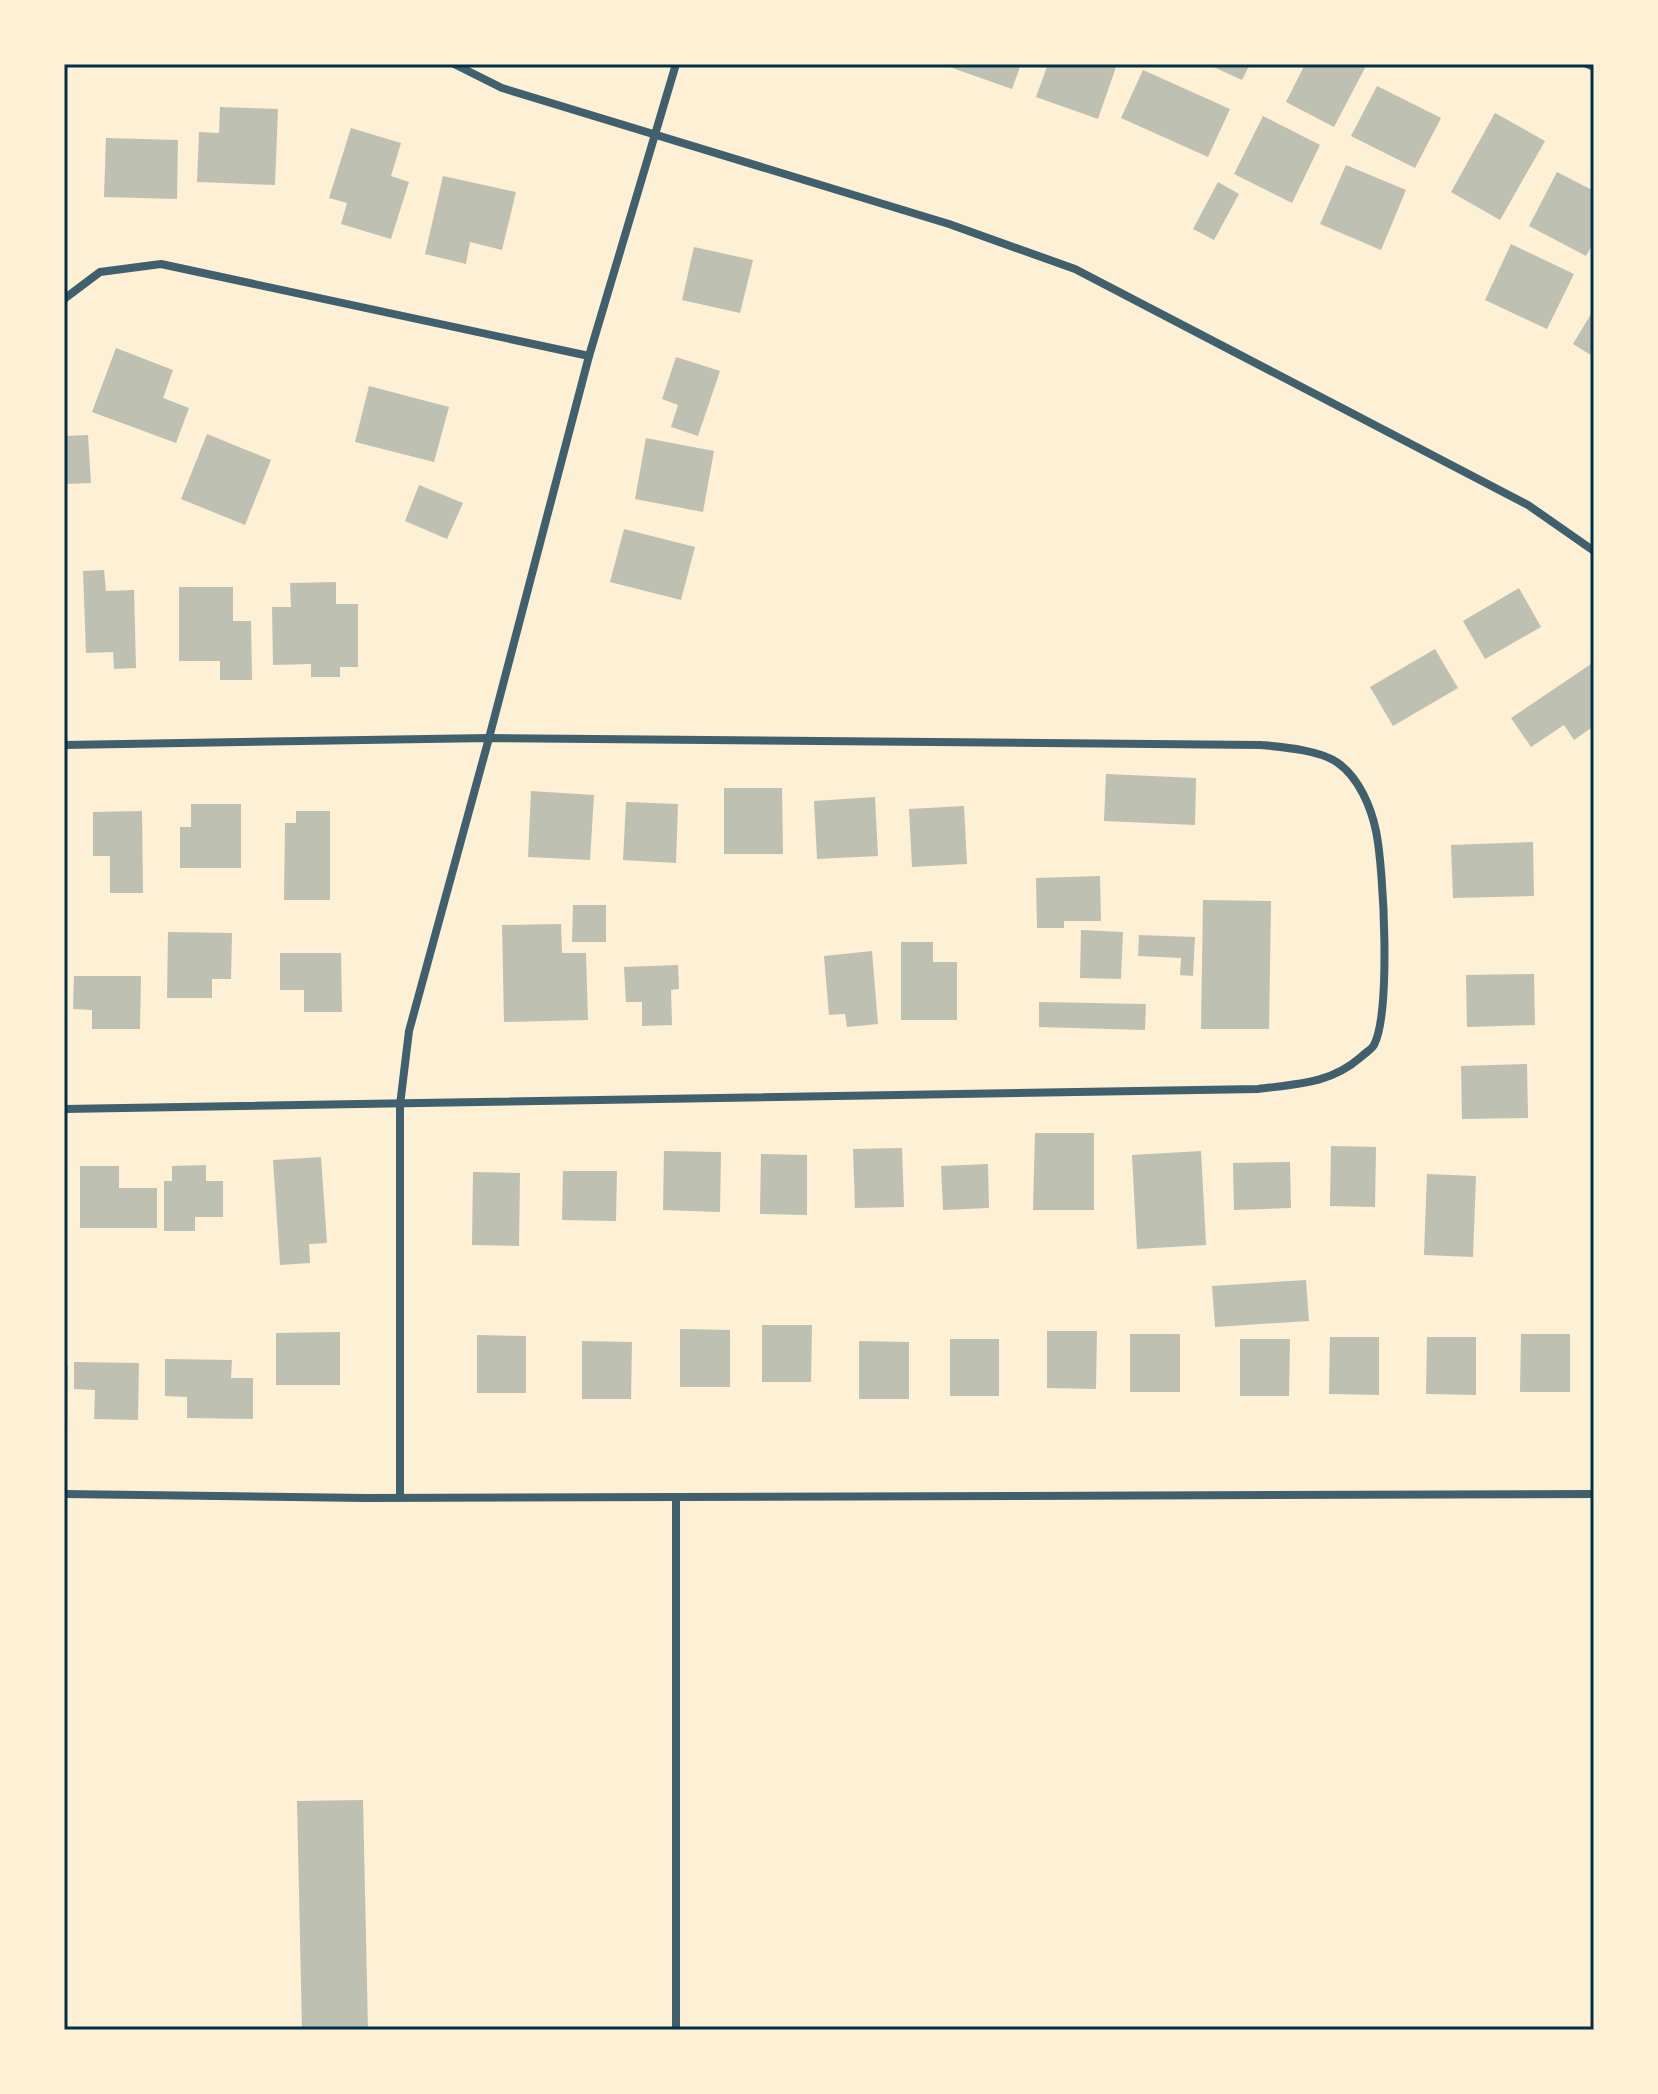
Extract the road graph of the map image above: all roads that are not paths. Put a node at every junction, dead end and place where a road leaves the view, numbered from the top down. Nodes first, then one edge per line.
1 (454, 64) edge
2 (676, 64) edge
3 (1587, 64) edge
4 (1594, 67) edge
5 (656, 134) junction
6 (64, 299) edge
7 (589, 356) junction
8 (1594, 551) edge
9 (489, 738) junction
10 (64, 745) edge
11 (400, 1105) junction
12 (64, 1109) edge
13 (64, 1494) edge
14 (1594, 1494) edge
15 (400, 1497) junction
16 (676, 1497) junction
17 (676, 2030) edge

1 - 5 street
2 - 5 street
3 - 4 street
5 - 7 street
5 - 8 street
6 - 7 street
7 - 9 street
9 - 10 street
9 - 11 street
9 - 11 street
11 - 12 street
11 - 15 street
13 - 15 street
14 - 16 street
15 - 16 street
16 - 17 street

